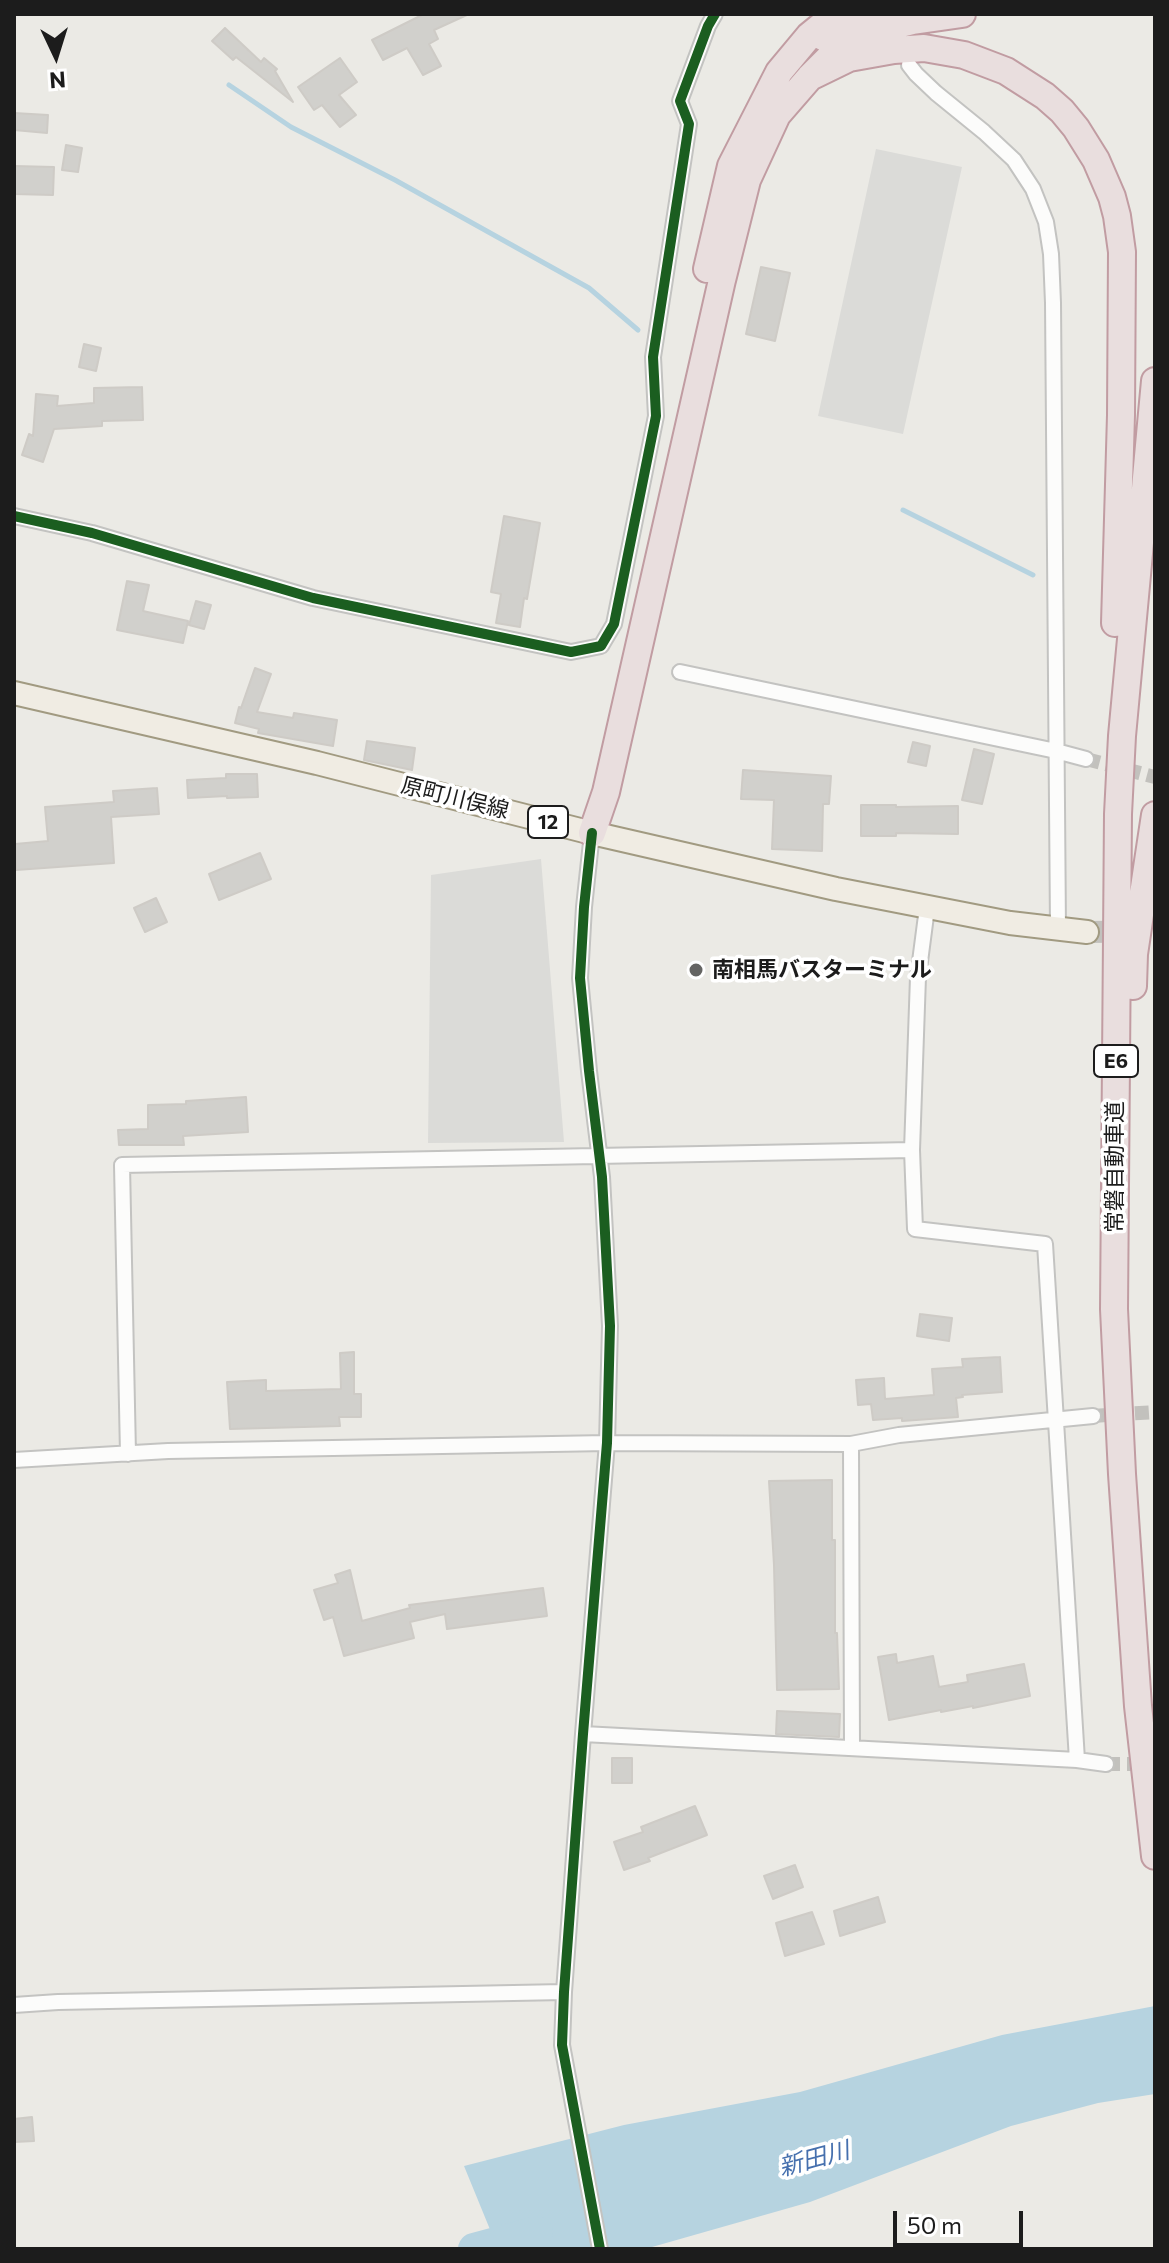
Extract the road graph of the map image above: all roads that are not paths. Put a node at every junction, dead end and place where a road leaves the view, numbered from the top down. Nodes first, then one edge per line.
1 (715, 14) edge
2 (836, 14) edge
3 (873, 14) edge
4 (962, 14) edge
5 (909, 65) dead end
6 (779, 72) junction
7 (810, 77) junction
8 (1155, 381) edge
9 (14, 516) edge
10 (680, 672) dead end
11 (14, 693) edge
12 (1056, 751) junction
13 (1086, 759) tunnel mouth
14 (1118, 814) junction
15 (1155, 815) edge
16 (592, 833) junction
17 (927, 908) junction
18 (1058, 929) junction
19 (1087, 932) tunnel mouth
20 (912, 1150) junction
21 (600, 1157) junction
22 (1114, 1309) junction
23 (1093, 1416) tunnel mouth
24 (1056, 1420) junction
25 (607, 1443) junction
26 (851, 1444) junction
27 (128, 1454) junction
28 (14, 1460) edge
29 (583, 1734) junction
30 (852, 1748) junction
31 (1077, 1760) junction
32 (1106, 1764) tunnel mouth
33 (1155, 1856) edge
34 (564, 1992) junction
35 (14, 2005) edge
36 (600, 2249) edge

1 - 9 street
2 - 6 highway
3 - 6 highway
4 - 7 highway
5 - 12 street
6 - 16 highway
7 - 14 highway
7 - 16 highway
8 - 14 highway, 常磐自動車道 / E6
10 - 12 street
11 - 16 main road, 原町川俣線 / 12
12 - 13 street
12 - 18 street
14 - 22 highway, 常磐自動車道 / E6
15 - 22 highway
16 - 17 main road, 原町川俣線 / 12
16 - 21 street
17 - 18 main road, 原町川俣線 / 12
17 - 20 street
18 - 19 main road, 原町川俣線 / 12
20 - 21 street
20 - 24 street
21 - 25 street
21 - 27 street
22 - 33 highway, 常磐自動車道 / E6
23 - 24 street
24 - 26 street
24 - 31 street
25 - 26 street
25 - 27 street
25 - 29 street
26 - 30 street
27 - 28 street
29 - 30 street
29 - 34 street
30 - 31 street
31 - 32 street
34 - 35 street
34 - 36 street

